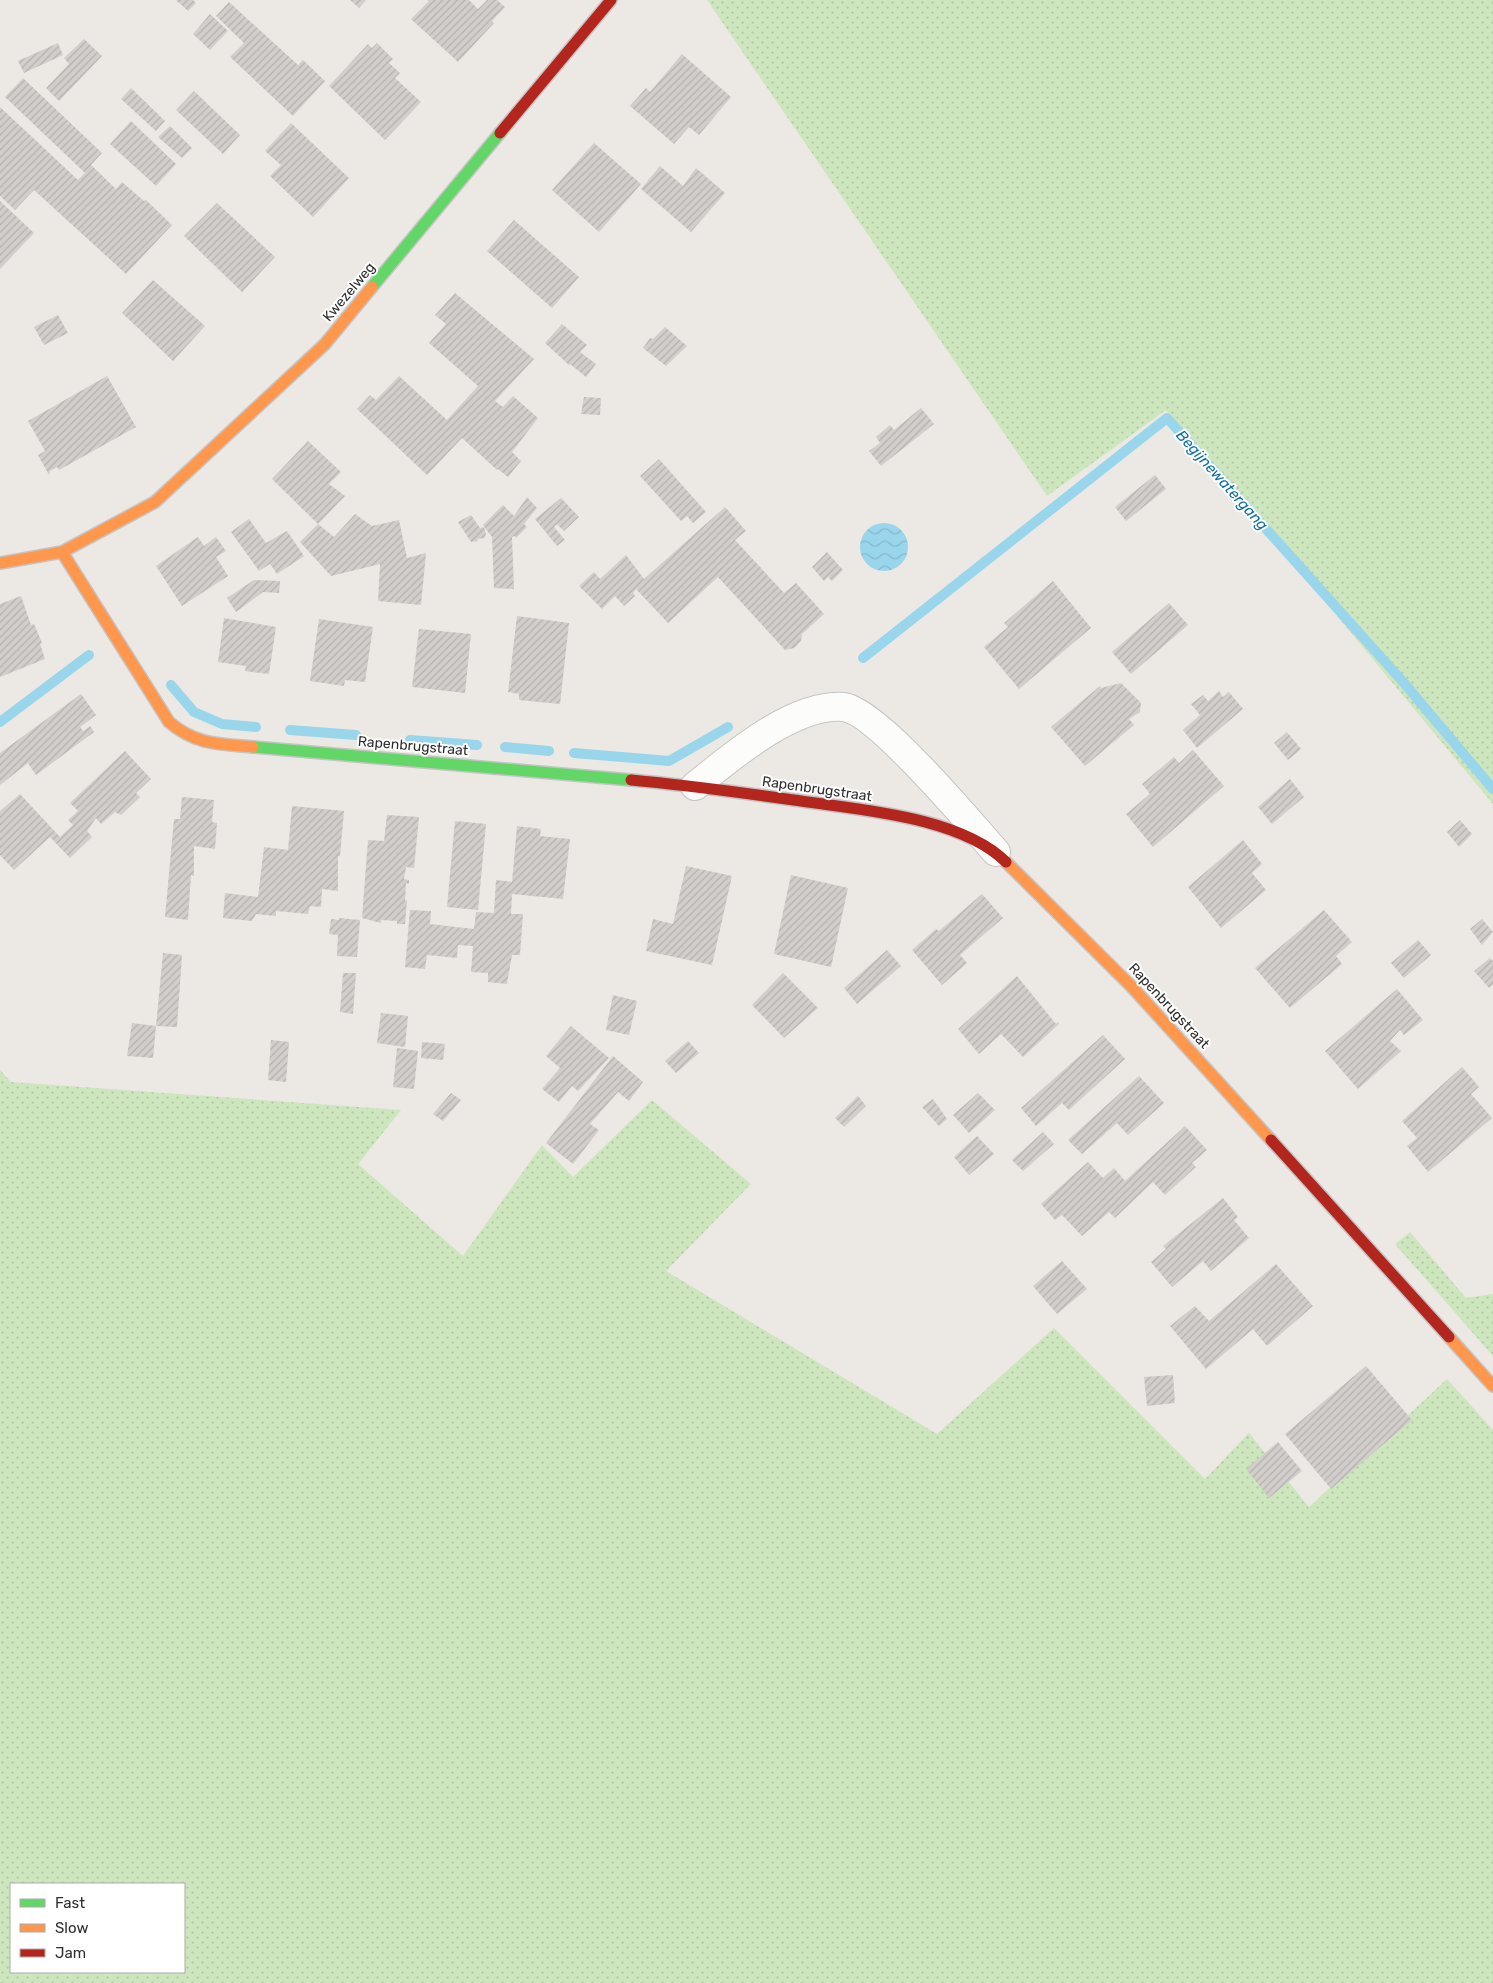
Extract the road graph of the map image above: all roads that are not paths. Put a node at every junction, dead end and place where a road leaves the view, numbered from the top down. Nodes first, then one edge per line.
1 (611, 0) edge
2 (62, 552) junction
3 (0, 563) edge
4 (695, 786) junction
5 (1001, 857) junction
6 (1493, 1386) edge

1 - 2 street, Kwezelweg
2 - 3 street
2 - 4 street, Rapenbrugstraat
4 - 5 street, Rapenbrugstraat
4 - 5 street
5 - 6 street, Rapenbrugstraat

